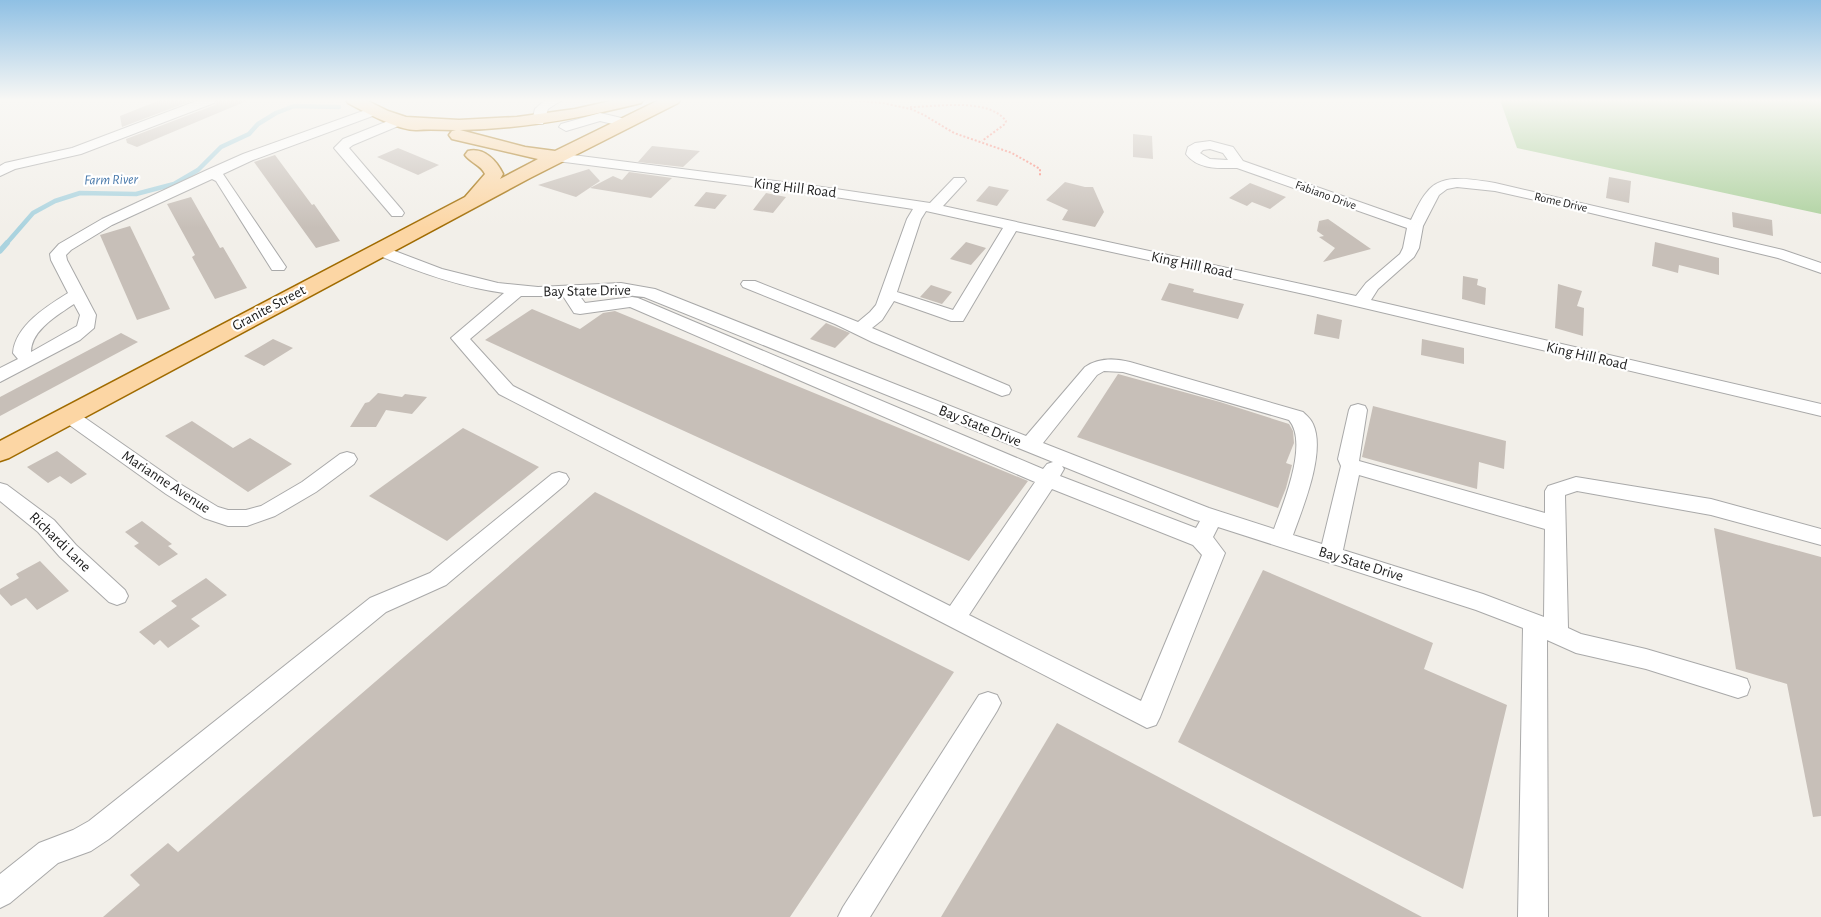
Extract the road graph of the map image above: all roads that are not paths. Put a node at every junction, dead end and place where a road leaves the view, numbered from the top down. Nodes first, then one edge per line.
1 (98, 143) edge
2 (284, 143) edge
3 (347, 143) edge
4 (441, 143) edge
5 (487, 143) edge
6 (585, 143) edge
7 (474, 155) junction
8 (557, 157) junction
9 (1238, 164) dead end
10 (539, 166) junction
11 (3, 167) edge
12 (212, 173) junction
13 (959, 181) dead end
14 (927, 207) junction
15 (459, 208) junction
16 (398, 213) dead end
17 (1012, 225) junction
18 (1416, 226) junction
19 (379, 250) junction
20 (278, 267) dead end
21 (1821, 268) edge
22 (749, 284) dead end
23 (518, 290) junction
24 (78, 294) junction
25 (888, 295) junction
26 (636, 296) junction
27 (1362, 303) junction
28 (860, 329) junction
29 (29, 360) junction
30 (829, 366) junction
31 (0, 376) edge
32 (813, 379) junction
33 (1002, 390) dead end
34 (1358, 410) dead end
35 (1821, 410) edge
36 (68, 416) junction
37 (1029, 446) junction
38 (0, 452) edge
39 (347, 459) dead end
40 (1061, 459) junction
41 (1351, 466) junction
42 (559, 479) dead end
43 (1047, 479) junction
44 (0, 490) edge
45 (1213, 517) junction
46 (1556, 524) junction
47 (1821, 537) edge
48 (1201, 539) junction
49 (1281, 539) junction
50 (1331, 554) junction
51 (117, 596) dead end
52 (954, 619) junction
53 (1555, 633) junction
54 (1738, 687) dead end
55 (988, 703) dead end
56 (0, 893) edge
57 (854, 917) edge
58 (1533, 917) edge

1 - 11 street
2 - 12 street
3 - 16 street
4 - 7 main road
5 - 8 main road
6 - 8 main road, Granite Street
7 - 10 main road
7 - 15 main road
8 - 10 main road, Granite Street
8 - 14 street, King Hill Road
9 - 18 street, Fabiano Drive
10 - 15 main road, Granite Street
12 - 20 street
12 - 24 street
13 - 14 street
14 - 17 street, King Hill Road
14 - 25 street
15 - 19 main road, Granite Street
17 - 25 street
17 - 27 street, King Hill Road
18 - 21 street, Rome Drive
18 - 27 street, Rome Drive
19 - 23 street, Bay State Drive
19 - 36 main road, Granite Street
22 - 28 street
23 - 26 street, Bay State Drive
23 - 52 street
24 - 29 street
24 - 29 street
25 - 28 street
26 - 30 street, Bay State Drive
26 - 32 street
27 - 35 street, King Hill Road
28 - 33 street
29 - 31 street
30 - 32 street
30 - 37 street, Bay State Drive
32 - 43 street
34 - 41 street
36 - 38 main road, Granite Street
36 - 39 street, Marianne Avenue
37 - 40 street, Bay State Drive
37 - 49 street
40 - 43 street
40 - 45 street, Bay State Drive
41 - 46 street
41 - 50 street
42 - 56 street
43 - 48 street
43 - 52 street
44 - 51 street, Richardi Lane
45 - 48 street
45 - 49 street, Bay State Drive
46 - 47 street
46 - 53 street
48 - 52 street
49 - 50 street, Bay State Drive
50 - 53 street, Bay State Drive
53 - 54 street, Bay State Drive
53 - 58 street
55 - 57 street

